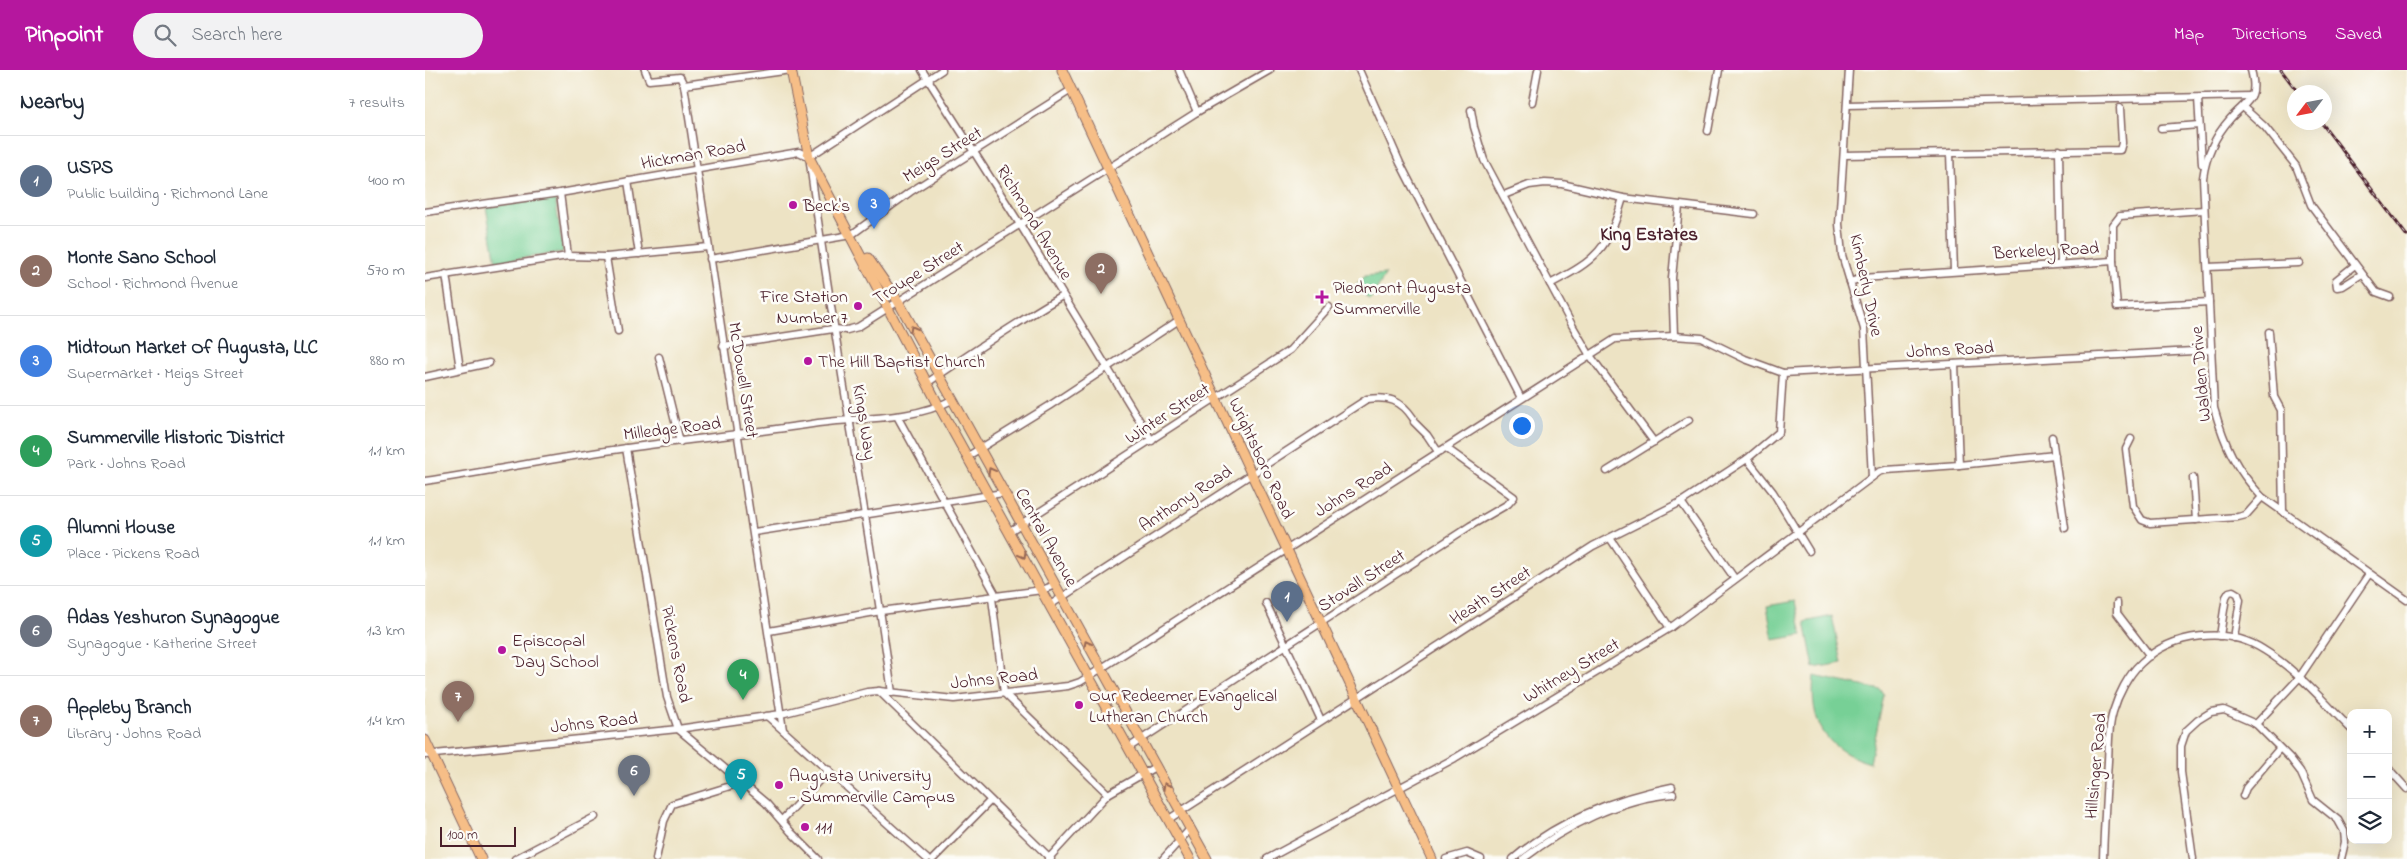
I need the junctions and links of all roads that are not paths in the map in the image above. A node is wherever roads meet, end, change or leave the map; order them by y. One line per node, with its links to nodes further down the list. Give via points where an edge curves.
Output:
1 (645, 70): 14 (street, McDowell Street, via 649,80)
2 (791, 70): 13 (street); 33 (main road, Central Avenue)
3 (922, 70): 15 (street, Richmond Avenue)
4 (942, 70): 15 (street)
5 (1062, 70): 17 (main road, Wrightsboro Road)
6 (1179, 70): 25 (street)
7 (1270, 70): 25 (street, Troupe Street)
8 (1359, 70): 89 (street, via 1400,163)
9 (1538, 70): 20 (street)
10 (1719, 70): 28 (street)
11 (1849, 70): 21 (street, Kimberly Drive)
12 (2251, 70): 18 (street, Walden Drive)
13 (747, 73): 16 (street)
14 (680, 74): 16 (street, McDowell Street)
15 (928, 79): 30 (street, Richmond Avenue); 33 (street)
16 (684, 85): 35 (street, McDowell Street)
17 (1071, 90): 30 (street, Meigs Street); 34 (main road, Wrightsboro Road)
18 (2251, 96): 19 (street); 23 (street, Walden Drive)
19 (2198, 98): 21 (street); 26 (street, Walden Drive)
20 (1532, 102)
21 (1847, 105): 32 (street, Kimberly Drive)
22 (2120, 108): 29 (street, via 2123,143 2120,150)
23 (2244, 108): 36 (street, Walden Drive, via 2231,118 2206,156); 56 (street, via 2265,127 2296,166 2311,205)
24 (1471, 110): 39 (street, via 1484,160)
25 (1197, 112): 34 (street, Troupe Street)
26 (2199, 125): 27 (street); 36 (street, Walden Drive)
27 (2161, 128)
28 (1708, 130)
29 (2059, 150): 31 (street); 55 (street)
30 (975, 152): 45 (street, Richmond Avenue); 46 (street, Meigs Street, via 910,192)
31 (1950, 153): 32 (street); 58 (street)
32 (1844, 155): 62 (street, Kimberly Drive, via 1839,224 1842,255)
33 (809, 157): 35 (street, Hickman Road, via 799,152); 46 (main road, Central Avenue); 47 (street, Kings Way)
34 (1108, 168): 45 (street, Troupe Street); 70 (main road, Wrightsboro Road)
35 (697, 169): 37 (street, Hickman Road); 48 (street, McDowell Street)
36 (2203, 178): 42 (street, Walden Drive)
37 (628, 181): 38 (street, Hickman Road); 49 (street)
38 (559, 193): 43 (street, Hickman Road); 50 (street)
39 (1504, 195): 40 (street, via 1529,185 1545,183); 63 (street)
40 (1623, 198): 41 (street); 63 (street, via 1611,235 1601,250 1579,269)
41 (1679, 206): 44 (street); 74 (street, via 1672,278)
42 (2204, 210): 53 (street, Berkeley Road, via 2120,216 2113,225); 57 (street, Walden Drive)
43 (425, 212)
44 (1754, 214)
45 (1021, 226): 64 (street, Richmond Avenue); 66 (street, Troupe Street)
46 (851, 235): 47 (street, Meigs Street); 66 (main road, Central Avenue); 69 (main road, Central Avenue)
47 (820, 242): 52 (street, Meigs Street); 71 (street, Kings Way)
48 (708, 248): 49 (street); 52 (street, McDowell Street)
49 (639, 254): 51 (street)
50 (568, 256): 51 (street); 59 (street)
51 (606, 257): 72 (street)
52 (710, 259): 75 (street, McDowell Street)
53 (2113, 261): 55 (street, Berkeley Road); 67 (street, via 2117,306)
54 (2299, 263): 57 (street)
55 (2061, 264): 58 (street, Berkeley Road)
56 (2355, 265): 60 (street); 60 (street, via 2336,280 2337,287)
57 (2208, 267): 67 (street, Walden Drive)
58 (1953, 271): 62 (street, Berkeley Road, via 1862,278)
59 (446, 274): 61 (street); 83 (street)
60 (2362, 274): 65 (street, via 2376,292)
61 (425, 278)
62 (1850, 282): 82 (street, Kimberly Drive, via 1864,329)
63 (1550, 284): 77 (street)
64 (1063, 296): 81 (street, Richmond Avenue); 86 (street)
65 (2390, 297)
66 (898, 301): 69 (street, Troupe Street); 86 (main road, Central Avenue, one-way to 66)
67 (2209, 302): 76 (street, Walden Drive)
68 (1329, 307): 88 (street, Winter Street, via 1294,347)
69 (887, 308): 71 (street, Troupe Street, via 858,327); 87 (main road, Central Avenue)
70 (1179, 320): 81 (street); 88 (main road, Wrightsboro Road)
71 (833, 329): 75 (street, Troupe Street); 93 (street, Kings Way)
72 (618, 331)
73 (2269, 332): 118 (street, via 2274,397 2281,410)
74 (1674, 336): 77 (street, Johns Road, via 1615,339); 84 (street, Johns Road, via 1701,338)
75 (723, 346): 95 (street, McDowell Street)
76 (2212, 350): 80 (street, Johns Road); 115 (street, Walden Drive, via 2215,408 2221,432 2244,477)
77 (1589, 354): 89 (street, Johns Road); 100 (street)
78 (659, 357): 99 (street)
79 (489, 363): 83 (street)
80 (1955, 364): 82 (street, Johns Road); 107 (street)
81 (1107, 368): 98 (street, Richmond Avenue); 102 (street)
82 (1865, 368): 84 (street, Johns Road); 110 (street, Kimberly Drive)
83 (460, 369): 85 (street)
84 (1783, 373): 106 (street, Heath Street, via 1779,432)
85 (425, 376)
86 (938, 376): 87 (street); 90 (main road, Central Avenue)
87 (927, 383): 91 (main road, Central Avenue)
88 (1216, 398): 98 (street, Winter Street); 109 (main road, Wrightsboro Road)
89 (1521, 398): 103 (street, Johns Road)
90 (951, 400): 91 (street, Milledge Road); 102 (main road, Central Avenue)
91 (939, 406): 92 (street, Milledge Road); 105 (main road, Central Avenue)
92 (897, 416): 93 (street, Milledge Road); 116 (street)
93 (850, 419): 95 (street, Milledge Road); 119 (street, Kings Way)
94 (1689, 420): 100 (street)
95 (738, 435): 99 (street, Milledge Road); 124 (street, McDowell Street)
96 (2052, 437): 104 (street)
97 (2131, 439): 120 (street, via 2126,449 2135,513 2150,523)
98 (1152, 441): 121 (street, Winter Street)
99 (680, 442): 101 (street, Milledge Road)
100 (1654, 442): 108 (street)
101 (626, 448): 112 (street, Milledge Road); 159 (street, Pickens Road, via 667,696)
102 (979, 449): 105 (street); 113 (main road, Central Avenue, one-way to 102)
103 (1444, 450): 109 (street, Anthony Road, via 1437,450 1399,402 1379,397 1367,399); 127 (street, Johns Road); 140 (street, Stovall Street, via 1514,498)
104 (2055, 455): 107 (street, Whitney Street); 122 (street)
105 (968, 456): 114 (main road, Central Avenue)
106 (1747, 459): 117 (street, Heath Street); 125 (street, via 1773,492)
107 (1959, 465): 110 (street, Whitney Street, via 1886,470)
108 (1607, 471)
109 (1251, 474): 127 (main road, Wrightsboro Road); 134 (street, Anthony Road)
110 (1872, 477): 125 (street, Whitney Street)
111 (2193, 478): 120 (street)
112 (425, 481)
113 (1003, 493): 114 (street); 121 (main road, Central Avenue)
114 (989, 495): 116 (street); 123 (main road, Central Avenue)
115 (2263, 497): 118 (street, Walden Drive); 120 (street, via 2246,515)
116 (946, 502): 119 (street); 133 (street)
117 (1681, 502): 126 (street, Heath Street); 130 (street)
118 (2283, 512): 129 (street, Walden Drive)
119 (864, 514): 124 (street); 139 (street, Kings Way)
120 (2196, 520)
121 (1021, 525): 123 (street, Winter Street); 131 (main road, Central Avenue)
122 (2065, 528)
123 (1010, 531): 132 (main road, Central Avenue, one-way to 132)
124 (754, 532): 142 (street, McDowell Street)
125 (1798, 533): 128 (street); 130 (street, Whitney Street)
126 (1610, 538): 141 (street); 153 (street, Heath Street)
127 (1286, 548): 140 (main road, Wrightsboro Road); 147 (street, Johns Road)
128 (1809, 551)
129 (2369, 574): 135 (street, Walden Drive); 149 (street)
130 (1735, 579): 141 (street, Whitney Street)
131 (1055, 585): 132 (street); 134 (main road, Central Avenue)
132 (1042, 590): 133 (street); 138 (main road, Central Avenue)
133 (994, 597): 139 (street); 152 (street)
134 (1062, 597): 138 (street, Anthony Road); 147 (main road, Central Avenue, one-way to 134)
135 (2407, 600)
136 (1266, 603): 145 (street)
137 (2117, 603): 146 (street, via 2117,613)
138 (1050, 605): 148 (main road, Central Avenue)
139 (881, 611): 142 (street); 151 (street, Kings Way)
140 (1321, 624): 145 (street, Stovall Street); 153 (main road, Wrightsboro Road)
141 (1670, 628): 172 (street, Whitney Street)
142 (769, 631): 154 (street, McDowell Street)
143 (2220, 636): 144 (street, Hillsinger Road); 144 (street, via 2226,597 2233,590 2240,600); 146 (street, Hillsinger Road, via 2174,643)
144 (2235, 638): 149 (street, Hillsinger Road, via 2264,649)
145 (1286, 645): 156 (street); 162 (street, Stovall Street)
146 (2150, 656): 198 (street, Hillsinger Road, via 2133,672 2112,713)
147 (1100, 670): 148 (street, Johns Road); 162 (main road, Central Avenue)
148 (1090, 676): 152 (street, Johns Road, via 1068,686); 163 (main road, Central Avenue)
149 (2299, 678): 157 (street); 158 (street, Hillsinger Road)
150 (879, 691): 151 (street, Johns Road); 154 (street, Johns Road); 175 (street)
151 (892, 692): 152 (street, Johns Road, via 954,699)
152 (1005, 693): 173 (street)
153 (1356, 698): 156 (street, Heath Street); 172 (main road, Wrightsboro Road)
154 (781, 714): 155 (street, Johns Road); 160 (street, McDowell Street)
155 (767, 716): 159 (street, Johns Road); 160 (street)
156 (1321, 720): 176 (street, Heath Street)
157 (2256, 724): 164 (street); 199 (street, via 2223,710 2211,712 2186,731 2181,746 2181,772)
158 (2347, 725)
159 (678, 729): 165 (street, Johns Road); 170 (street, Pickens Road)
160 (783, 730): 167 (street)
161 (425, 740): 165 (main road)
162 (1140, 740): 163 (street, Stovall Street); 166 (main road, Central Avenue)
163 (1128, 748): 169 (main road, Central Avenue)
164 (2279, 749): 174 (street); 200 (street, via 2300,771 2313,800 2341,826 2345,842)
165 (427, 755): 183 (main road)
166 (1155, 767): 169 (street); 176 (main road, Central Avenue, one-way to 166)
167 (829, 770): 179 (street); 187 (street)
168 (2392, 772): 171 (street)
169 (1142, 774): 173 (street); 178 (main road, Central Avenue)
170 (740, 783): 179 (street, Pickens Road); 185 (street, via 672,804 664,821)
171 (2407, 788)
172 (1399, 789): 192 (street, Whitney Street); 193 (main road, Wrightsboro Road)
173 (1108, 794): 182 (street)
174 (2243, 796)
175 (990, 801): 182 (street); 188 (street)
176 (1180, 812): 178 (street, Heath Street); 180 (main road, Central Avenue)
177 (595, 817): 184 (street)
178 (1169, 819): 181 (main road, Central Avenue)
179 (782, 820): 186 (street, Pickens Road)
180 (1190, 829): 181 (street); 191 (main road, Central Avenue)
181 (1180, 842): 189 (street); 190 (main road, Central Avenue)
182 (1050, 858)
183 (481, 859)
184 (515, 859)
185 (656, 859)
186 (818, 859)
187 (927, 859)
188 (933, 859)
189 (1163, 859)
190 (1190, 859)
191 (1207, 859)
192 (1267, 859)
193 (1432, 859)
194 (1446, 859): 195 (street, via 1467,853)
195 (1481, 859)
196 (1513, 859): 197 (street, via 1571,821 1620,801 1672,791 1604,813 1563,832)
197 (1523, 859)
198 (2103, 859)
199 (2193, 859)
200 (2341, 859)

